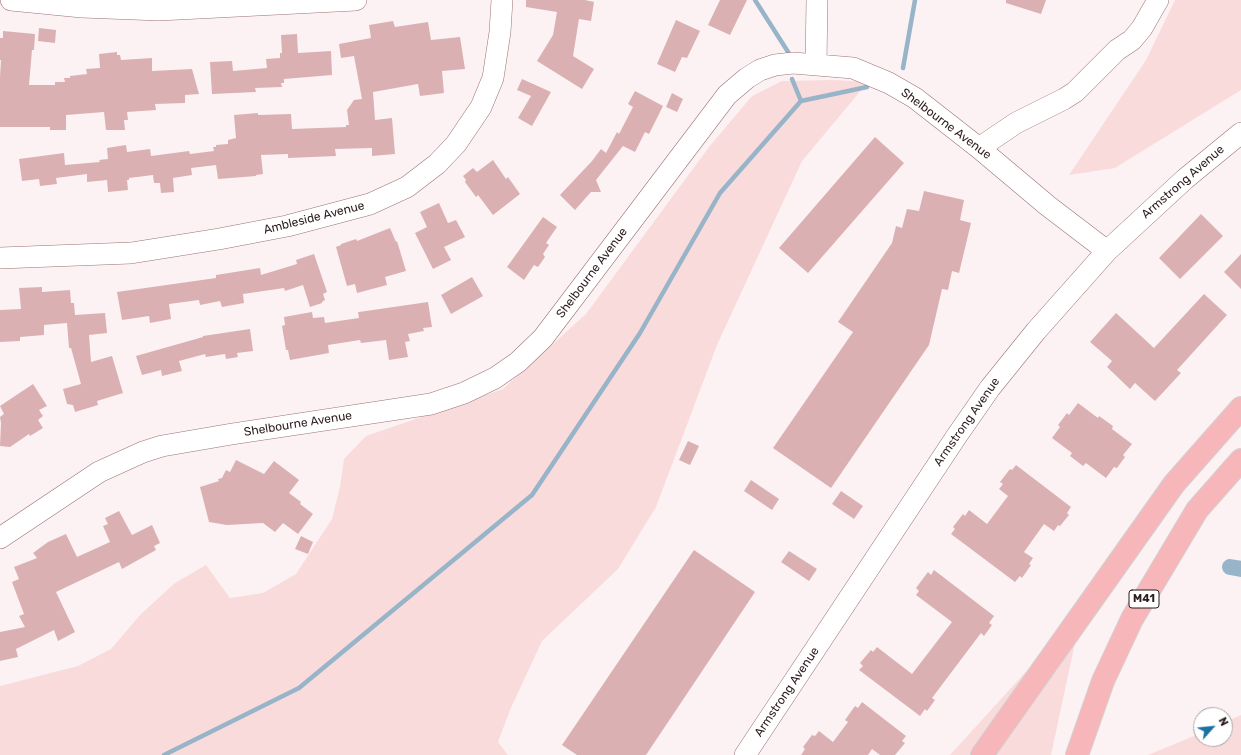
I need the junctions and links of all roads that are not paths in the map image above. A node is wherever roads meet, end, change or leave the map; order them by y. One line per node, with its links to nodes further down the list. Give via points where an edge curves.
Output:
1 (11, 0): 2 (street, via 82,7 159,10)
2 (356, 0)
3 (502, 0): 10 (street, Ambleside Avenue, via 493,78 481,107 456,144 437,164 407,187 370,204 287,226 219,239 131,253)
4 (818, 0): 6 (street)
5 (1158, 0): 8 (street, via 1132,40 1117,50 1075,92 1016,123)
6 (816, 64): 8 (street, Shelbourne Avenue, via 853,68 889,83 915,98); 13 (street, Shelbourne Avenue, via 793,63 760,70 727,95 543,338 518,362 495,378 464,393 431,404 232,434 162,446 143,452 99,472)
7 (1241, 133): 9 (street, Armstrong Avenue, via 1185,179)
8 (979, 148): 9 (street, Shelbourne Avenue, via 1048,206)
9 (1107, 250): 14 (street, Armstrong Avenue, via 990,388)
10 (0, 258)
11 (1241, 408): 15 (highway, via 1174,484)
12 (1241, 460): 16 (highway, M41, via 1197,510 1132,619 1103,681)
13 (0, 538)
14 (745, 755)
15 (982, 755)
16 (1077, 755)

